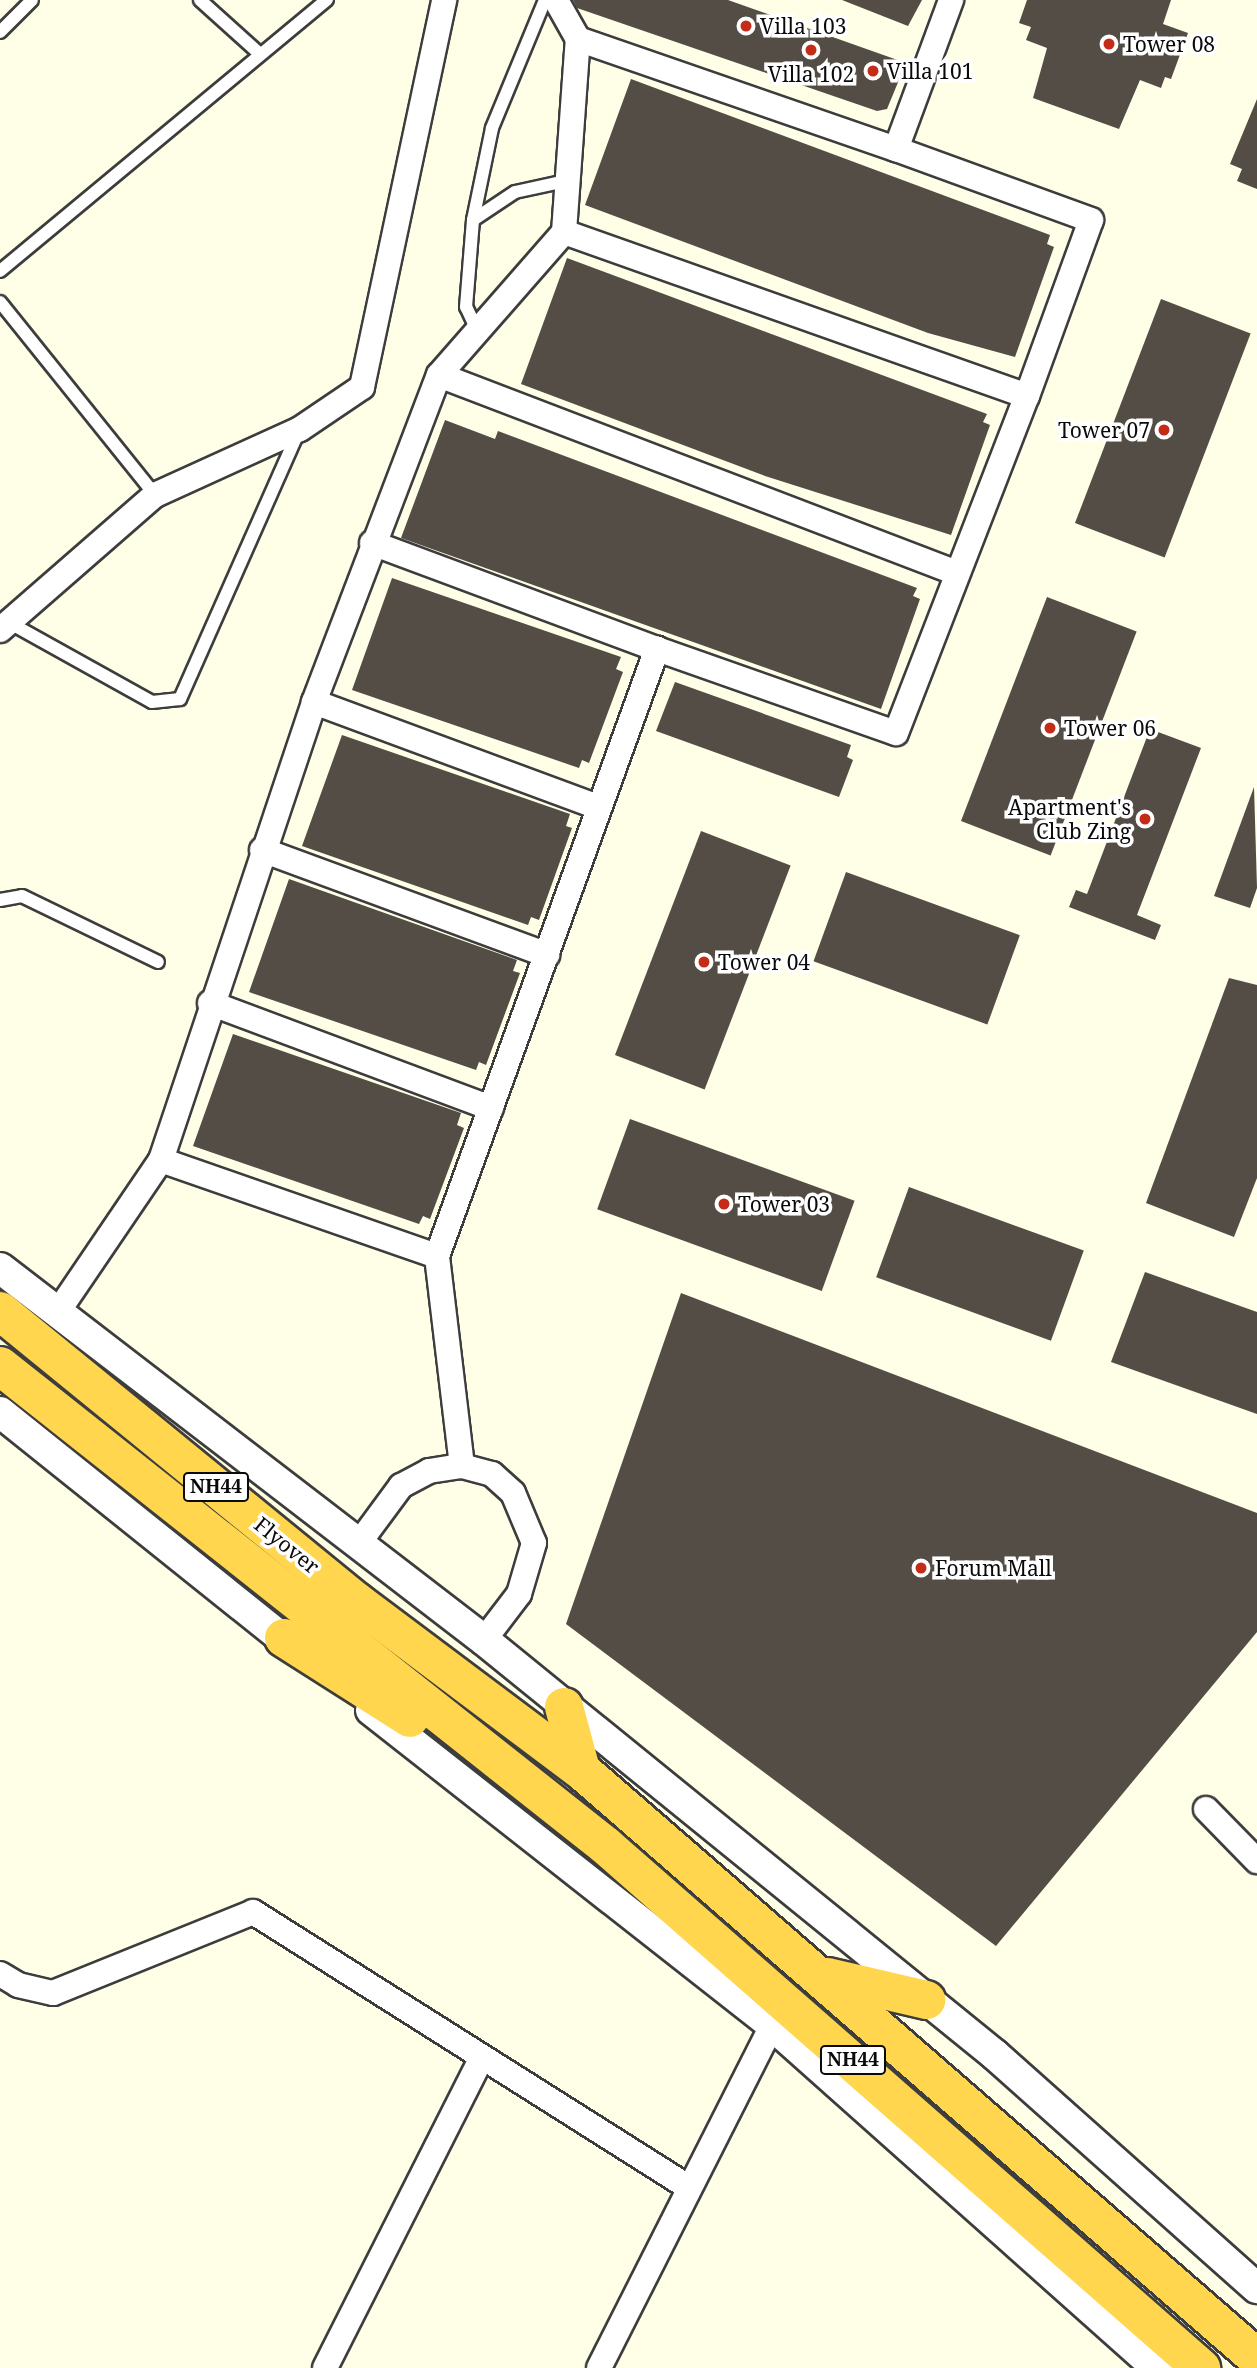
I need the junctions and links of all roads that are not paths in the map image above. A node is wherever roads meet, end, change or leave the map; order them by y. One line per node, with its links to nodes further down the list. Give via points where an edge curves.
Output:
1 (32, 0): 8 (lane)
2 (200, 0): 10 (lane)
3 (327, 0): 10 (lane)
4 (444, 0): 20 (street, via 368,373 352,396)
5 (545, 0): 13 (lane, via 492,128)
6 (556, 0): 9 (street)
7 (951, 0): 11 (street)
8 (0, 32)
9 (578, 39): 11 (street); 12 (street)
10 (260, 54): 15 (lane)
11 (896, 149): 19 (street, via 1091,220)
12 (570, 180): 13 (lane, via 515,192); 14 (street)
13 (473, 220): 17 (lane, via 466,307)
14 (564, 232): 17 (street, via 531,276); 19 (street)
15 (0, 271)
16 (0, 302): 21 (lane)
17 (476, 328): 18 (street)
18 (439, 375): 22 (street); 23 (street)
19 (1027, 396): 23 (street)
20 (300, 429): 21 (street); 24 (lane, via 180,699 152,702)
21 (155, 495): 24 (street)
22 (372, 543): 25 (street); 26 (street)
23 (957, 573): 25 (street, via 896,733)
24 (5, 627)
25 (657, 649): 27 (street)
26 (314, 702): 27 (street); 28 (street)
27 (598, 807): 30 (street)
28 (262, 850): 30 (street); 32 (street)
29 (0, 900): 31 (lane, via 22,896)
30 (547, 955): 33 (street)
31 (158, 962)
32 (210, 1003): 33 (street); 34 (street)
33 (491, 1108): 35 (street)
34 (161, 1160): 35 (street); 38 (street)
35 (438, 1256): 41 (street)
36 (0, 1268): 38 (street)
37 (0, 1311): 47 (highway, Flyover / NH44, via 434,1660)
38 (57, 1313): 42 (street)
39 (0, 1366): 46 (highway, Flyover / NH44)
40 (0, 1412): 43 (street)
41 (462, 1465): 42 (street, via 429,1471 401,1486); 44 (street, via 492,1474 513,1493 534,1543 519,1594)
42 (359, 1544): 44 (street)
43 (284, 1638): 46 (highway, via 468,1754); 53 (street)
44 (484, 1640): 45 (street)
45 (564, 1707): 47 (highway); 52 (street)
46 (498, 1762): 61 (highway, NH44, via 616,1855)
47 (581, 1770): 51 (highway, NH44)
48 (1206, 1809): 49 (street)
49 (1257, 1861)
50 (0, 1974): 54 (street, via 18,1985 53,1993 253,1912)
51 (822, 1976): 52 (highway); 57 (highway, NH44)
52 (926, 2000): 56 (street, via 1147,2185)
53 (772, 2025): 55 (street); 60 (street)
54 (482, 2057): 55 (street); 58 (street)
55 (688, 2187): 59 (street)
56 (1257, 2288)
57 (1257, 2358)
58 (325, 2368)
59 (599, 2368)
60 (1157, 2368)
61 (1200, 2368)

